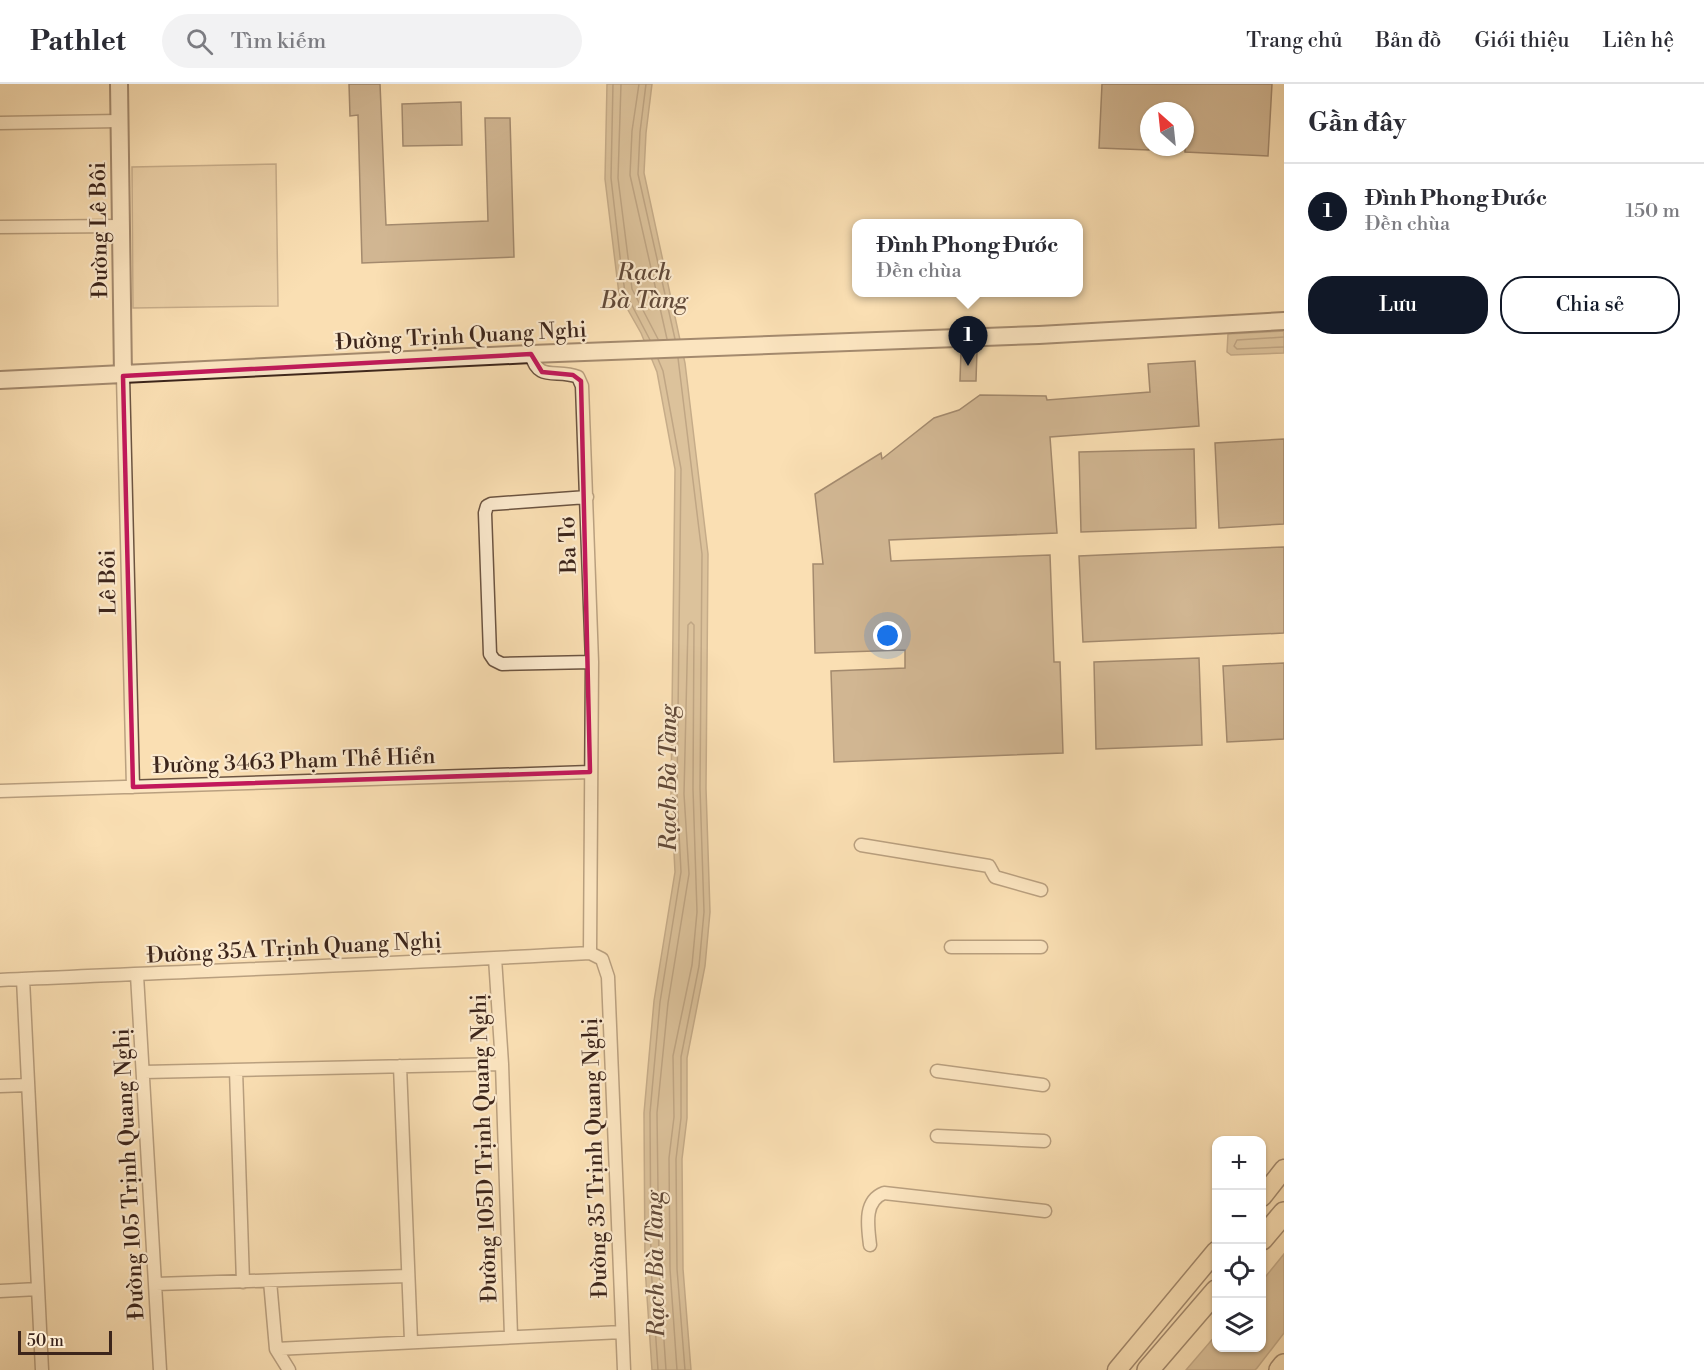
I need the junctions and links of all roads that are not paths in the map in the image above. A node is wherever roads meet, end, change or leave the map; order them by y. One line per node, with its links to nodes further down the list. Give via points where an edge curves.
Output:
1 (119, 84): 2 (main road, Đường Lê Bôi)
2 (119, 121): 3 (street); 4 (main road, Đường Lê Bôi)
3 (0, 123)
4 (121, 226): 5 (street); 8 (main road, Đường Lê Bôi)
5 (0, 227)
6 (1284, 321): 7 (main road, Đường Trịnh Quang Nghị, via 1039,335)
7 (531, 354): 8 (main road, Đường Trịnh Quang Nghị); 10 (street, Ba Tơ, via 533,364 542,372 573,375 581,381)
8 (123, 376): 9 (main road, Đường Trịnh Quang Nghị); 13 (street, Lê Bôi)
9 (0, 380)
10 (587, 497): 11 (street, Ba Tơ); 11 (street, via 491,504 485,513 490,654 494,660 502,664)
11 (592, 662): 12 (street, Ba Tơ)
12 (590, 772): 13 (street, Đường 3463 Phạm Thế Hiển); 19 (street, Ba Tơ)
13 (133, 787): 14 (street, Đường 3463 Phạm Thế Hiển)
14 (0, 791)
15 (861, 845): 16 (street, via 989,866 995,877)
16 (1041, 890)
17 (1041, 946): 18 (street)
18 (951, 947)
19 (590, 952): 20 (street, Đường 35A Trịnh Quang Nghị); 48 (street, Đường 35 Trịnh Quang Nghị, via 602,959 608,977)
20 (495, 958): 21 (street, Đường 35A Trịnh Quang Nghị); 24 (street, Đường 105D Trịnh Quang Nghị)
21 (137, 975): 22 (street, Đường 35A Trịnh Quang Nghị); 28 (street, Đường 105 Trịnh Quang Nghị)
22 (22, 979): 23 (street, Đường 35A Trịnh Quang Nghị); 29 (street)
23 (0, 980)
24 (502, 1064): 25 (street); 49 (street, Đường 105D Trịnh Quang Nghị)
25 (400, 1066): 26 (street); 41 (street)
26 (236, 1070): 28 (street); 43 (street)
27 (937, 1071): 30 (street)
28 (144, 1072): 44 (street, Đường 105 Trịnh Quang Nghị)
29 (28, 1085): 31 (street); 45 (street)
30 (1043, 1085)
31 (0, 1086)
32 (938, 1136): 33 (street)
33 (1044, 1141)
34 (1284, 1169): 35 (main road)
35 (1266, 1192)
36 (1045, 1211): 39 (street, via 884,1193 875,1198 868,1213)
37 (1284, 1213): 38 (highway)
38 (1266, 1234)
39 (870, 1245)
40 (1212, 1256): 57 (main road)
41 (408, 1276): 42 (street); 50 (street)
42 (270, 1281): 43 (street); 51 (street)
43 (243, 1282): 44 (street)
44 (156, 1284): 54 (street, Đường 105 Trịnh Quang Nghị)
45 (38, 1289): 46 (street); 53 (street)
46 (0, 1291)
47 (1212, 1296): 58 (highway)
48 (622, 1332): 49 (street); 56 (street, Đường 35 Trịnh Quang Nghị)
49 (511, 1336): 50 (street)
50 (411, 1341): 51 (street)
51 (276, 1349): 55 (street)
52 (1284, 1365): 59 (highway)
53 (42, 1370)
54 (160, 1370)
55 (288, 1370)
56 (624, 1370)
57 (1117, 1370)
58 (1148, 1370)
59 (1280, 1370)

